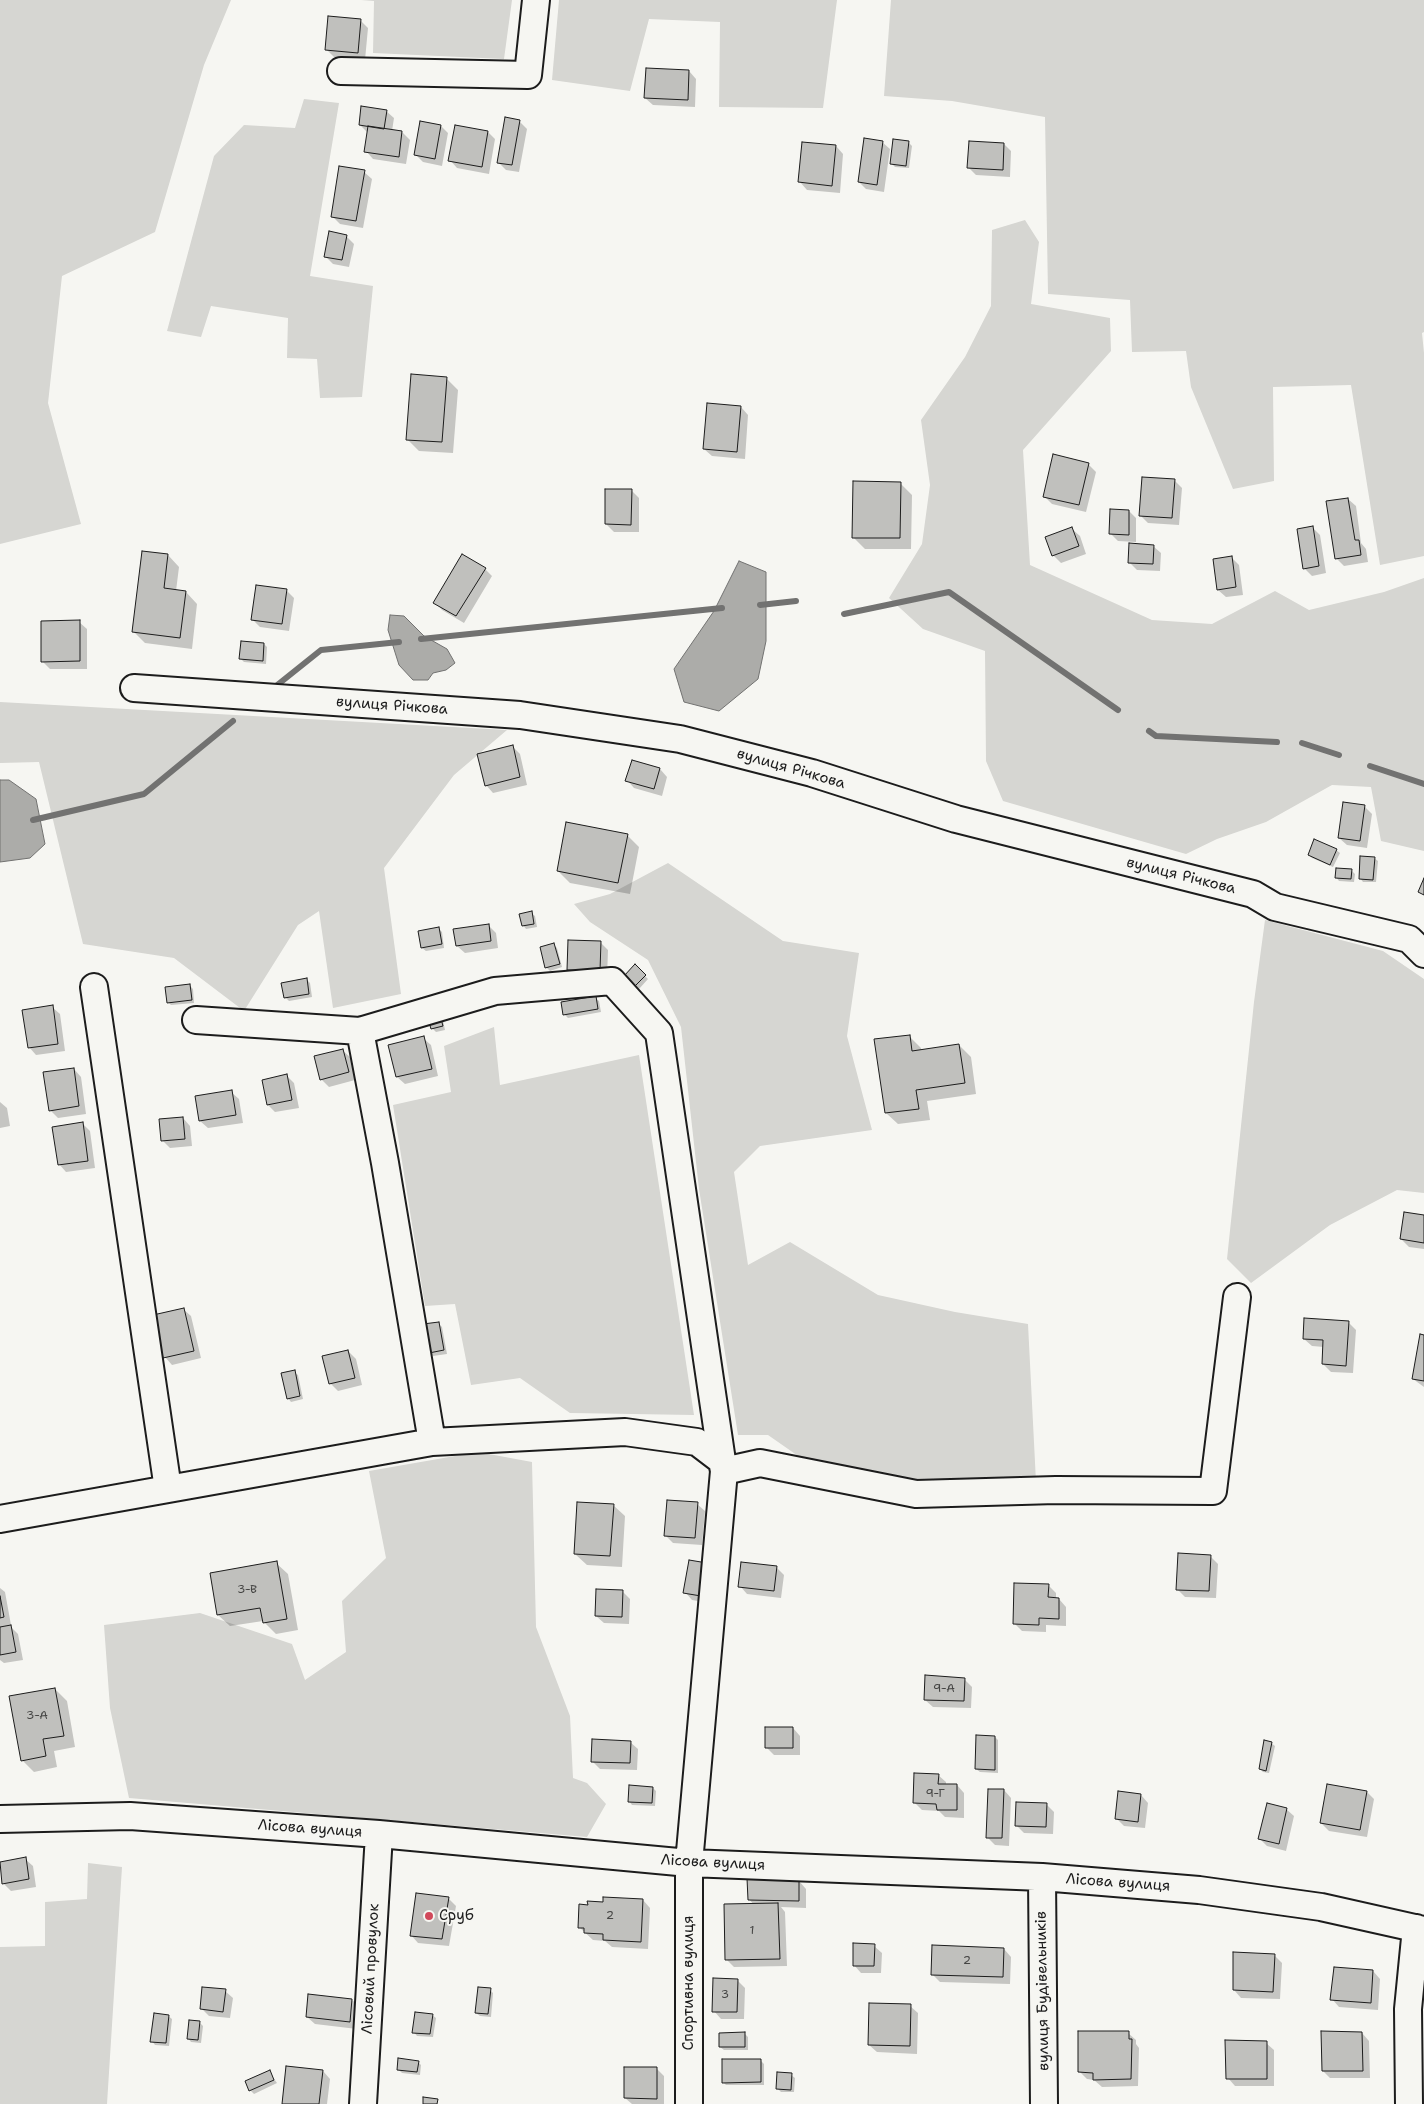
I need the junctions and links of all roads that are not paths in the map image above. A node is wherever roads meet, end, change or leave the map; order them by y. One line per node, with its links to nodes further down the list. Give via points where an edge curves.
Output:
1 (536, 0): 2 (street, via 528,74)
2 (341, 71)
3 (134, 688): 4 (street, вулиця Річкова, via 520,715 680,739 812,773 956,819 1253,894 1274,907 1409,939)
4 (1424, 954)
5 (94, 986): 11 (street)
6 (196, 1020): 7 (street)
7 (360, 1031): 9 (street); 10 (street, Спортивна вулиця, via 495,991 612,981 659,1033)
8 (1237, 1297): 10 (street, via 1213,1491 1056,1490 916,1494 760,1463)
9 (432, 1442): 10 (street, via 625,1432 697,1442); 11 (street)
10 (723, 1466): 15 (street, Спортивна вулиця)
11 (168, 1489): 12 (street)
12 (0, 1519)
13 (0, 1820): 14 (street, Лісова вулиця, via 130,1816)
14 (378, 1834): 15 (street, Лісова вулиця); 18 (street, Лісовий провулок)
15 (689, 1863): 16 (street, Лісова вулиця); 19 (street, Спортивна вулиця)
16 (1042, 1877): 17 (street, Лісова вулиця, via 1218,1892 1321,1906); 20 (street, вулиця Будівельників)
17 (1420, 1929): 21 (street, via 1408,2009)
18 (363, 2104)
19 (689, 2104)
20 (1044, 2104)
21 (1409, 2104)

